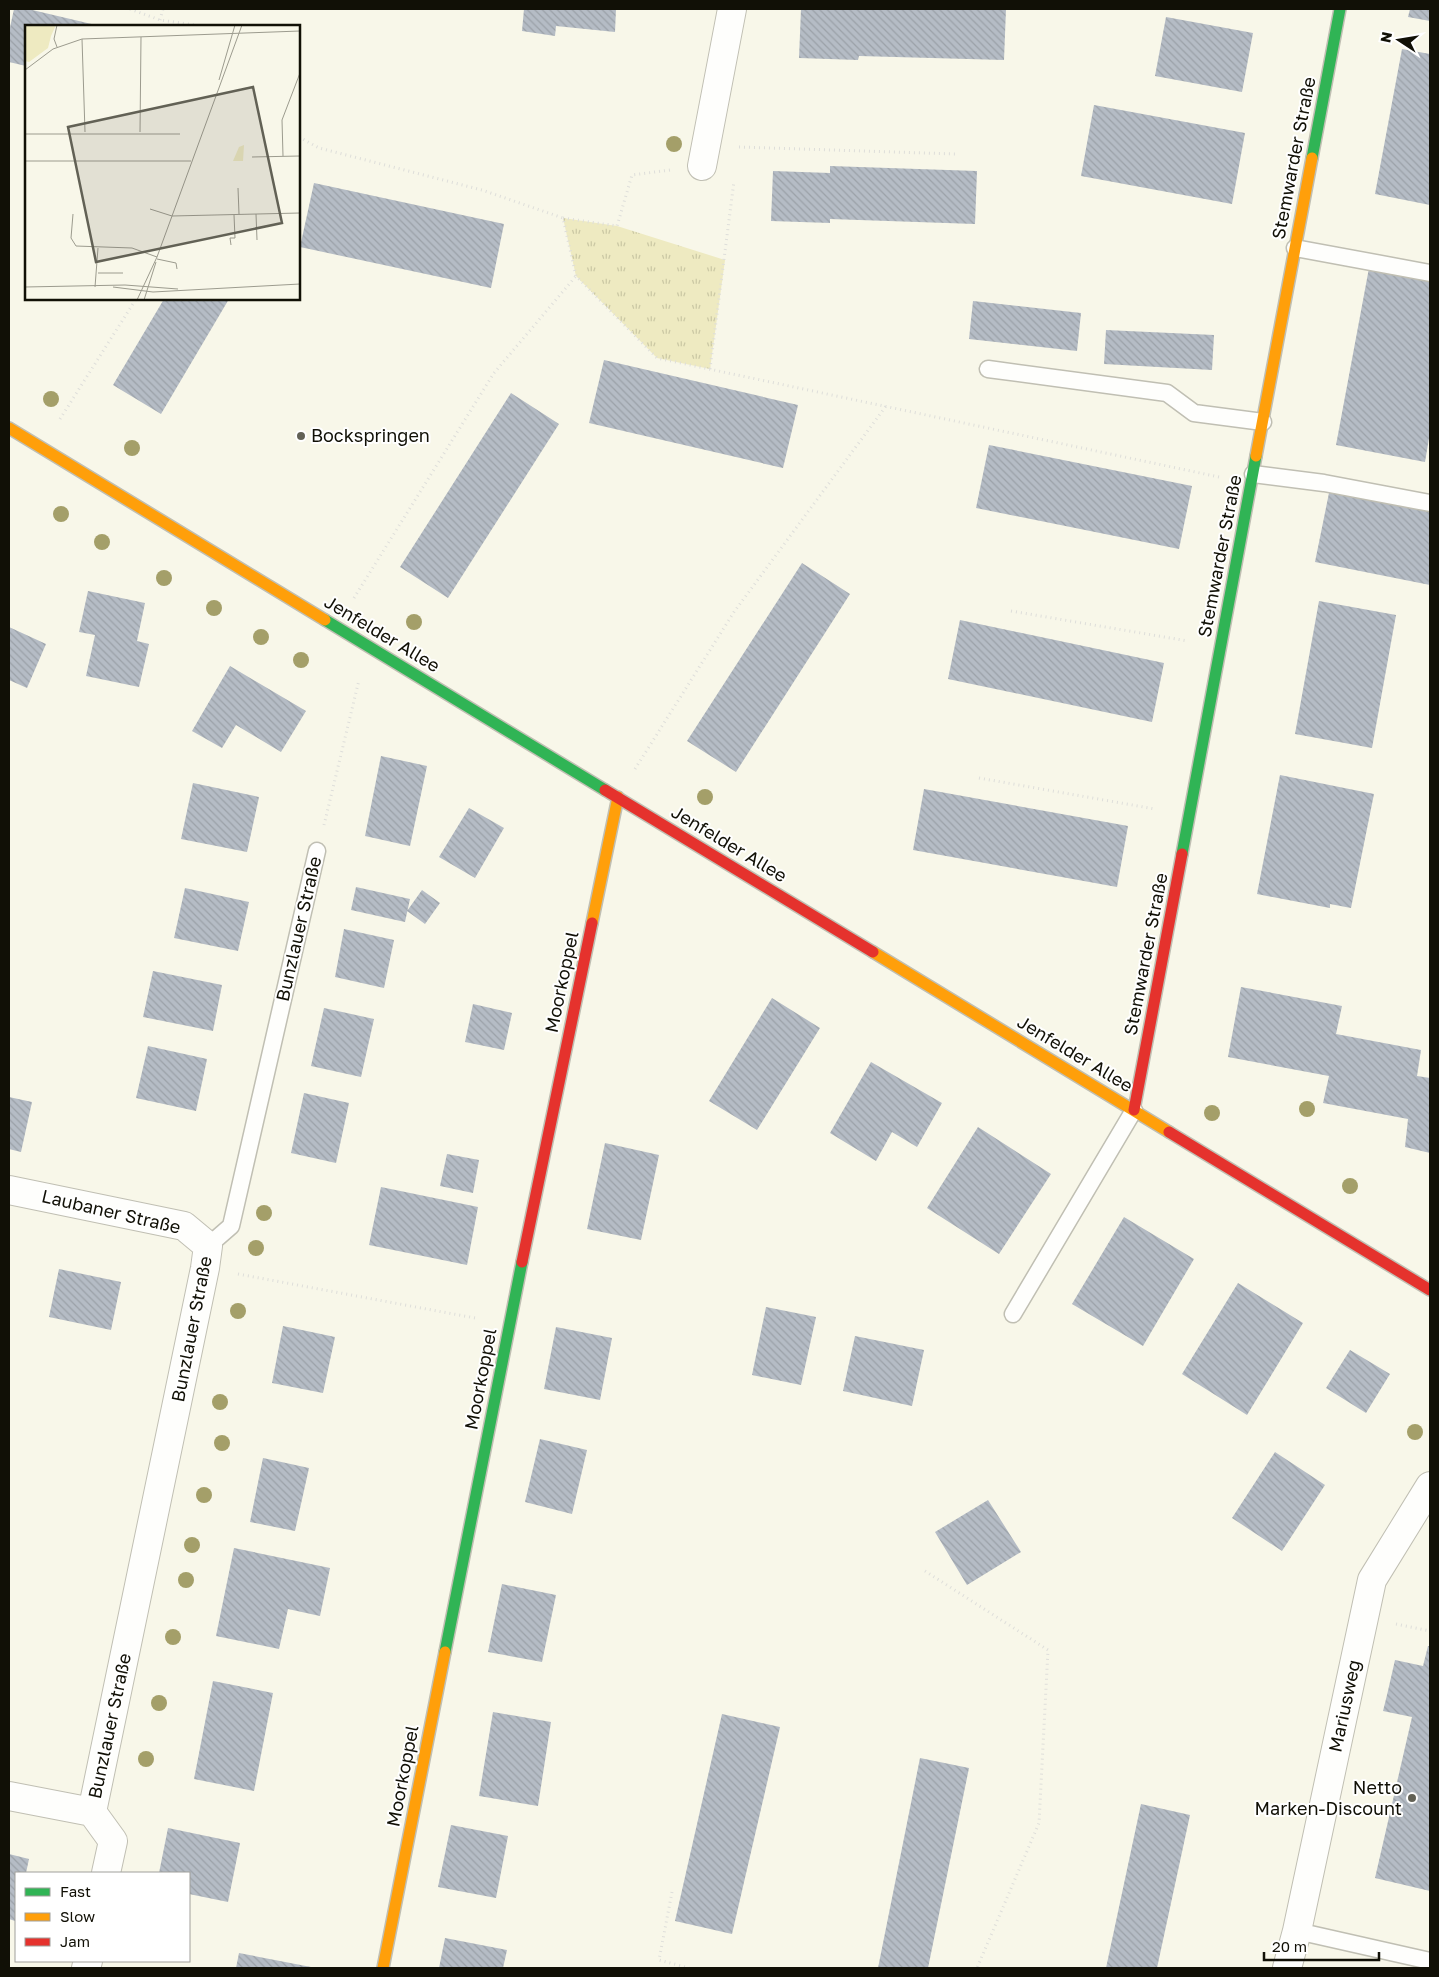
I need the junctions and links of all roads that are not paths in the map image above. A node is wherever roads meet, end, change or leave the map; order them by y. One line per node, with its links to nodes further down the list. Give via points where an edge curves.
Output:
1 (732, 9): 3 (street)
2 (1340, 9): 4 (street, Stemwarder Straße)
3 (702, 166)
4 (1295, 248): 5 (lane); 7 (street, Stemwarder Straße)
5 (1430, 273)
6 (988, 369): 7 (lane, via 1167,393 1194,413)
7 (1263, 422): 9 (street, Stemwarder Straße)
8 (9, 428): 11 (street, Jenfelder Allee)
9 (1252, 479): 10 (lane, via 1324,482); 13 (street, Stemwarder Straße)
10 (1430, 503)
11 (618, 797): 13 (street, Jenfelder Allee); 24 (street, Moorkoppel, via 509,1325)
12 (318, 851): 15 (lane, Bunzlauer Straße, via 231,1226)
13 (1134, 1110): 16 (street, Jenfelder Allee); 17 (lane)
14 (9, 1190): 15 (street, Laubaner Straße, via 184,1226)
15 (207, 1257): 20 (street, Bunzlauer Straße)
16 (1430, 1290)
17 (1013, 1314)
18 (1430, 1486): 22 (street, Mariusweg, via 1372,1580)
19 (9, 1796): 20 (street)
20 (92, 1812): 21 (street, Bunzlauer Straße, via 113,1841)
21 (106, 1872)
22 (1297, 1931): 23 (lane); 25 (street, Mariusweg)
23 (1430, 1961)
24 (383, 1968)
25 (1287, 1968)

